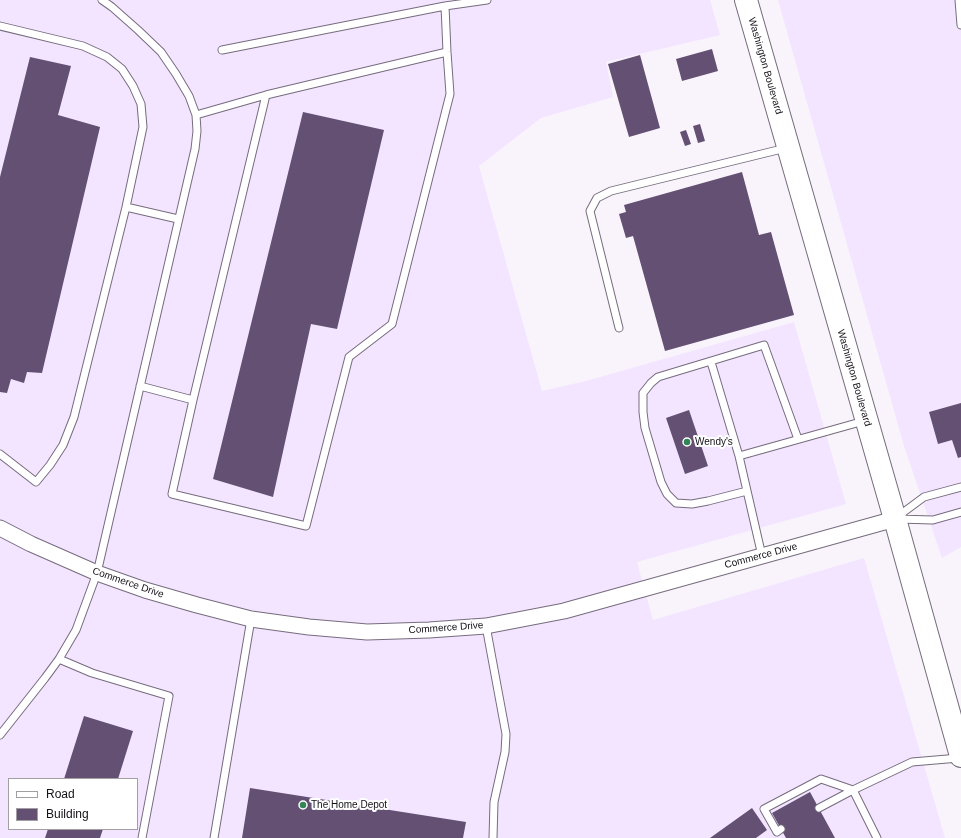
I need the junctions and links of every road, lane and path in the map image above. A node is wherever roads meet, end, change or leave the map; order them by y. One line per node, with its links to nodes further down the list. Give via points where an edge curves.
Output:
1 (102, 0): 11 (lane, via 161,52 189,96)
2 (487, 0): 5 (lane)
3 (746, 0): 12 (main road, Washington Boulevard)
4 (959, 0): 6 (lane)
5 (445, 6): 8 (lane); 9 (lane)
6 (961, 25)
7 (0, 26): 13 (lane, via 83,46 107,57 122,69 141,104 143,127)
8 (222, 50)
9 (447, 52): 10 (lane); 18 (lane, via 450,94 392,324 349,357 306,526 172,494)
10 (266, 96): 11 (lane); 18 (lane)
11 (196, 115): 14 (lane, via 195,149)
12 (788, 147): 15 (lane, via 611,191 597,198 590,211); 19 (main road, Washington Boulevard)
13 (126, 207): 14 (lane); 21 (lane, via 74,417 63,445 36,482)
14 (178, 220): 17 (lane)
15 (619, 328)
16 (711, 362): 20 (lane, via 764,345); 22 (lane); 24 (lane, via 658,377 651,383 643,393 643,412 648,439 661,482 667,494 676,503 692,504)
17 (140, 386): 18 (lane); 29 (lane)
18 (193, 400)
19 (866, 420): 20 (lane); 26 (main road, Washington Boulevard)
20 (798, 439): 22 (lane)
21 (0, 454)
22 (739, 456): 24 (lane)
23 (961, 487): 26 (lane, via 924,497)
24 (747, 491): 28 (lane)
25 (961, 512): 26 (lane, via 933,520)
26 (895, 519): 28 (street, Commerce Drive); 34 (main road, Washington Boulevard)
27 (0, 528): 29 (street, Commerce Drive)
28 (762, 556): 31 (street, Commerce Drive, via 564,610)
29 (97, 573): 30 (street, Commerce Drive, via 145,590); 32 (lane, via 76,630)
30 (251, 619): 31 (street, Commerce Drive, via 367,632); 39 (lane)
31 (486, 626): 40 (lane, via 506,734 506,752 494,802)
32 (59, 659): 33 (lane); 38 (lane, via 92,673 169,696)
33 (0, 735)
34 (961, 757): 35 (lane, via 912,762)
35 (853, 790): 36 (lane); 37 (lane, via 821,779 764,809 777,832); 41 (lane)
36 (819, 808)
37 (781, 829)
38 (142, 838)
39 (214, 838)
40 (493, 838)
41 (877, 838)

